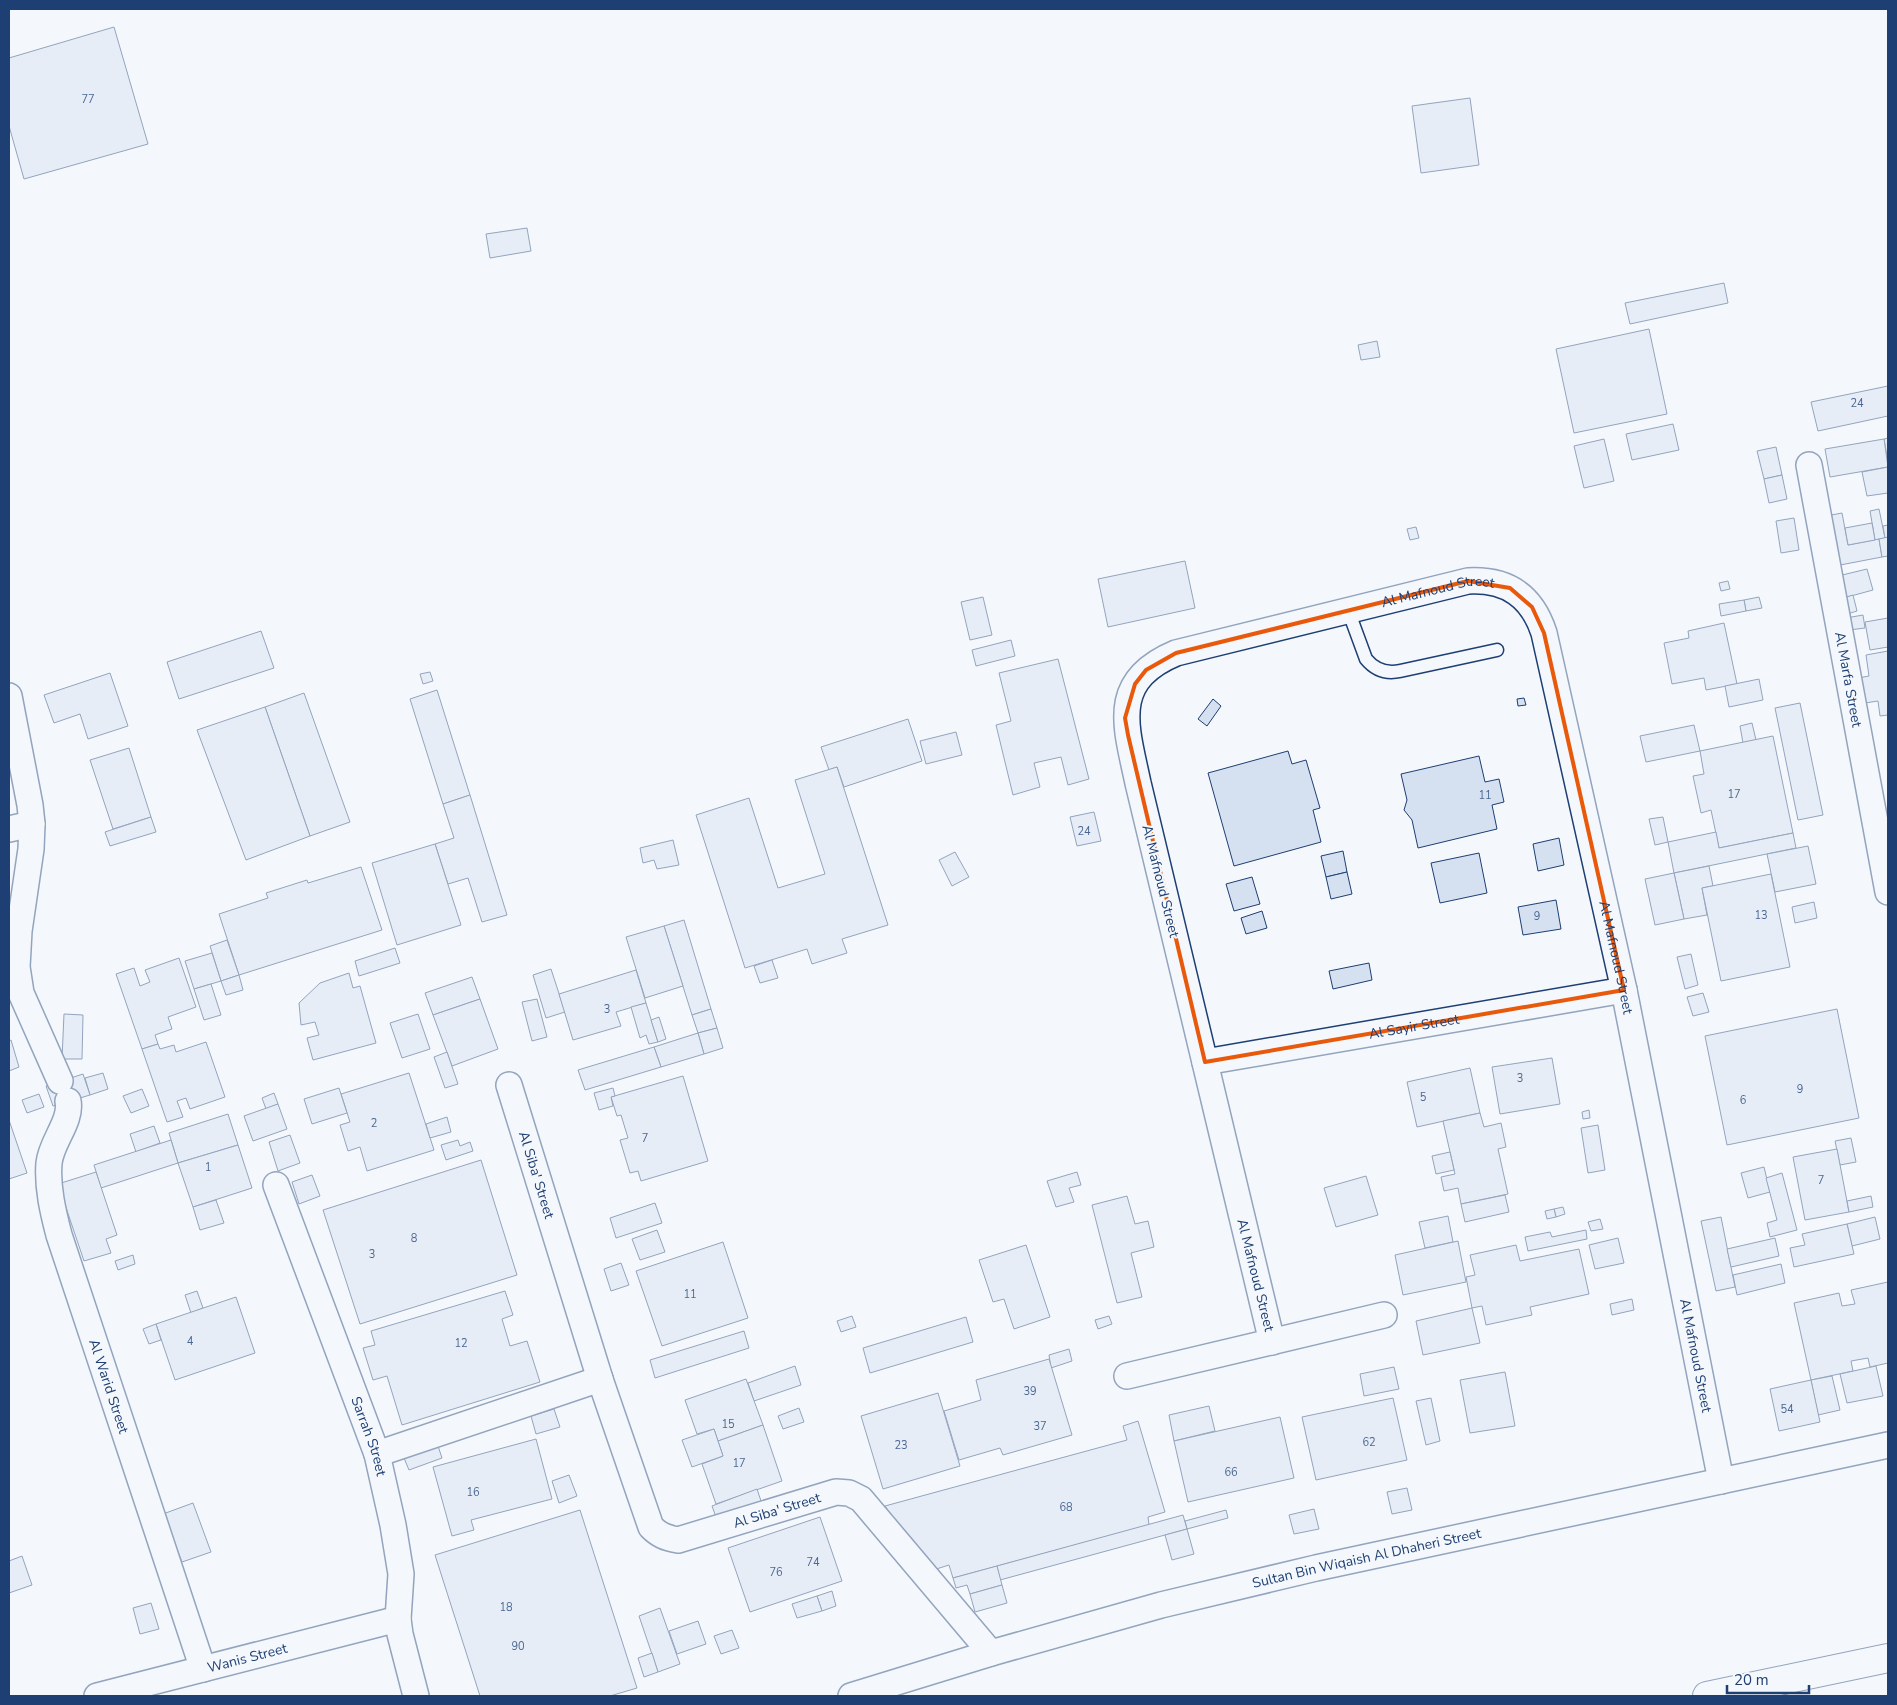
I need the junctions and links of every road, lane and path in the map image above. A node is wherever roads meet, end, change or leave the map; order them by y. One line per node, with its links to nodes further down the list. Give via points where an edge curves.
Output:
1 (1809, 465): 6 (street, Al Marfa Street)
2 (1348, 610): 3 (lane, via 1366,658 1371,665 1385,672); 7 (street, Al Mafnoud Street, via 1483,580 1510,588 1532,607 1544,633); 8 (street, Al Mafnoud Street, via 1176,653 1146,670 1128,700 1126,718 1138,784)
3 (1497, 650)
4 (9, 696): 5 (street, via 30,805)
5 (20, 827): 21 (street, Al Warid Street, via 31,849 19,931 17,967 21,993 64,1091 68,1115 54,1142 49,1162 52,1207)
6 (1888, 892)
7 (1624, 990): 8 (street, Al Sayir Street); 17 (street, Al Mafnoud Street)
8 (1205, 1062): 12 (street, Al Mafnoud Street)
9 (509, 1086): 14 (street, Al Siba' Street)
10 (276, 1185): 16 (street, Sarrah Street)
11 (1384, 1316): 12 (street, Al Mafnoud Street)
12 (1272, 1342): 13 (street, Al Mafnoud Street)
13 (1126, 1376)
14 (600, 1379): 16 (street); 19 (street, Al Siba' Street, via 646,1517 658,1534 678,1540 836,1492 849,1493 861,1499)
15 (1888, 1445): 17 (street, Sultan Bin Wiqaish Al Dhaheri Street)
16 (377, 1454): 18 (street, Sarrah Street, via 401,1574)
17 (1721, 1481): 19 (street, Sultan Bin Wiqaish Al Dhaheri Street, via 1316,1568)
18 (398, 1619): 21 (street, Wanis Street); 23 (street, Sarrah Street)
19 (991, 1653): 24 (street, Sultan Bin Wiqaish Al Dhaheri Street)
20 (1888, 1658): 25 (highway)
21 (202, 1669): 22 (street, Wanis Street)
22 (97, 1696)
23 (416, 1696)
24 (851, 1696)
25 (1707, 1696)

